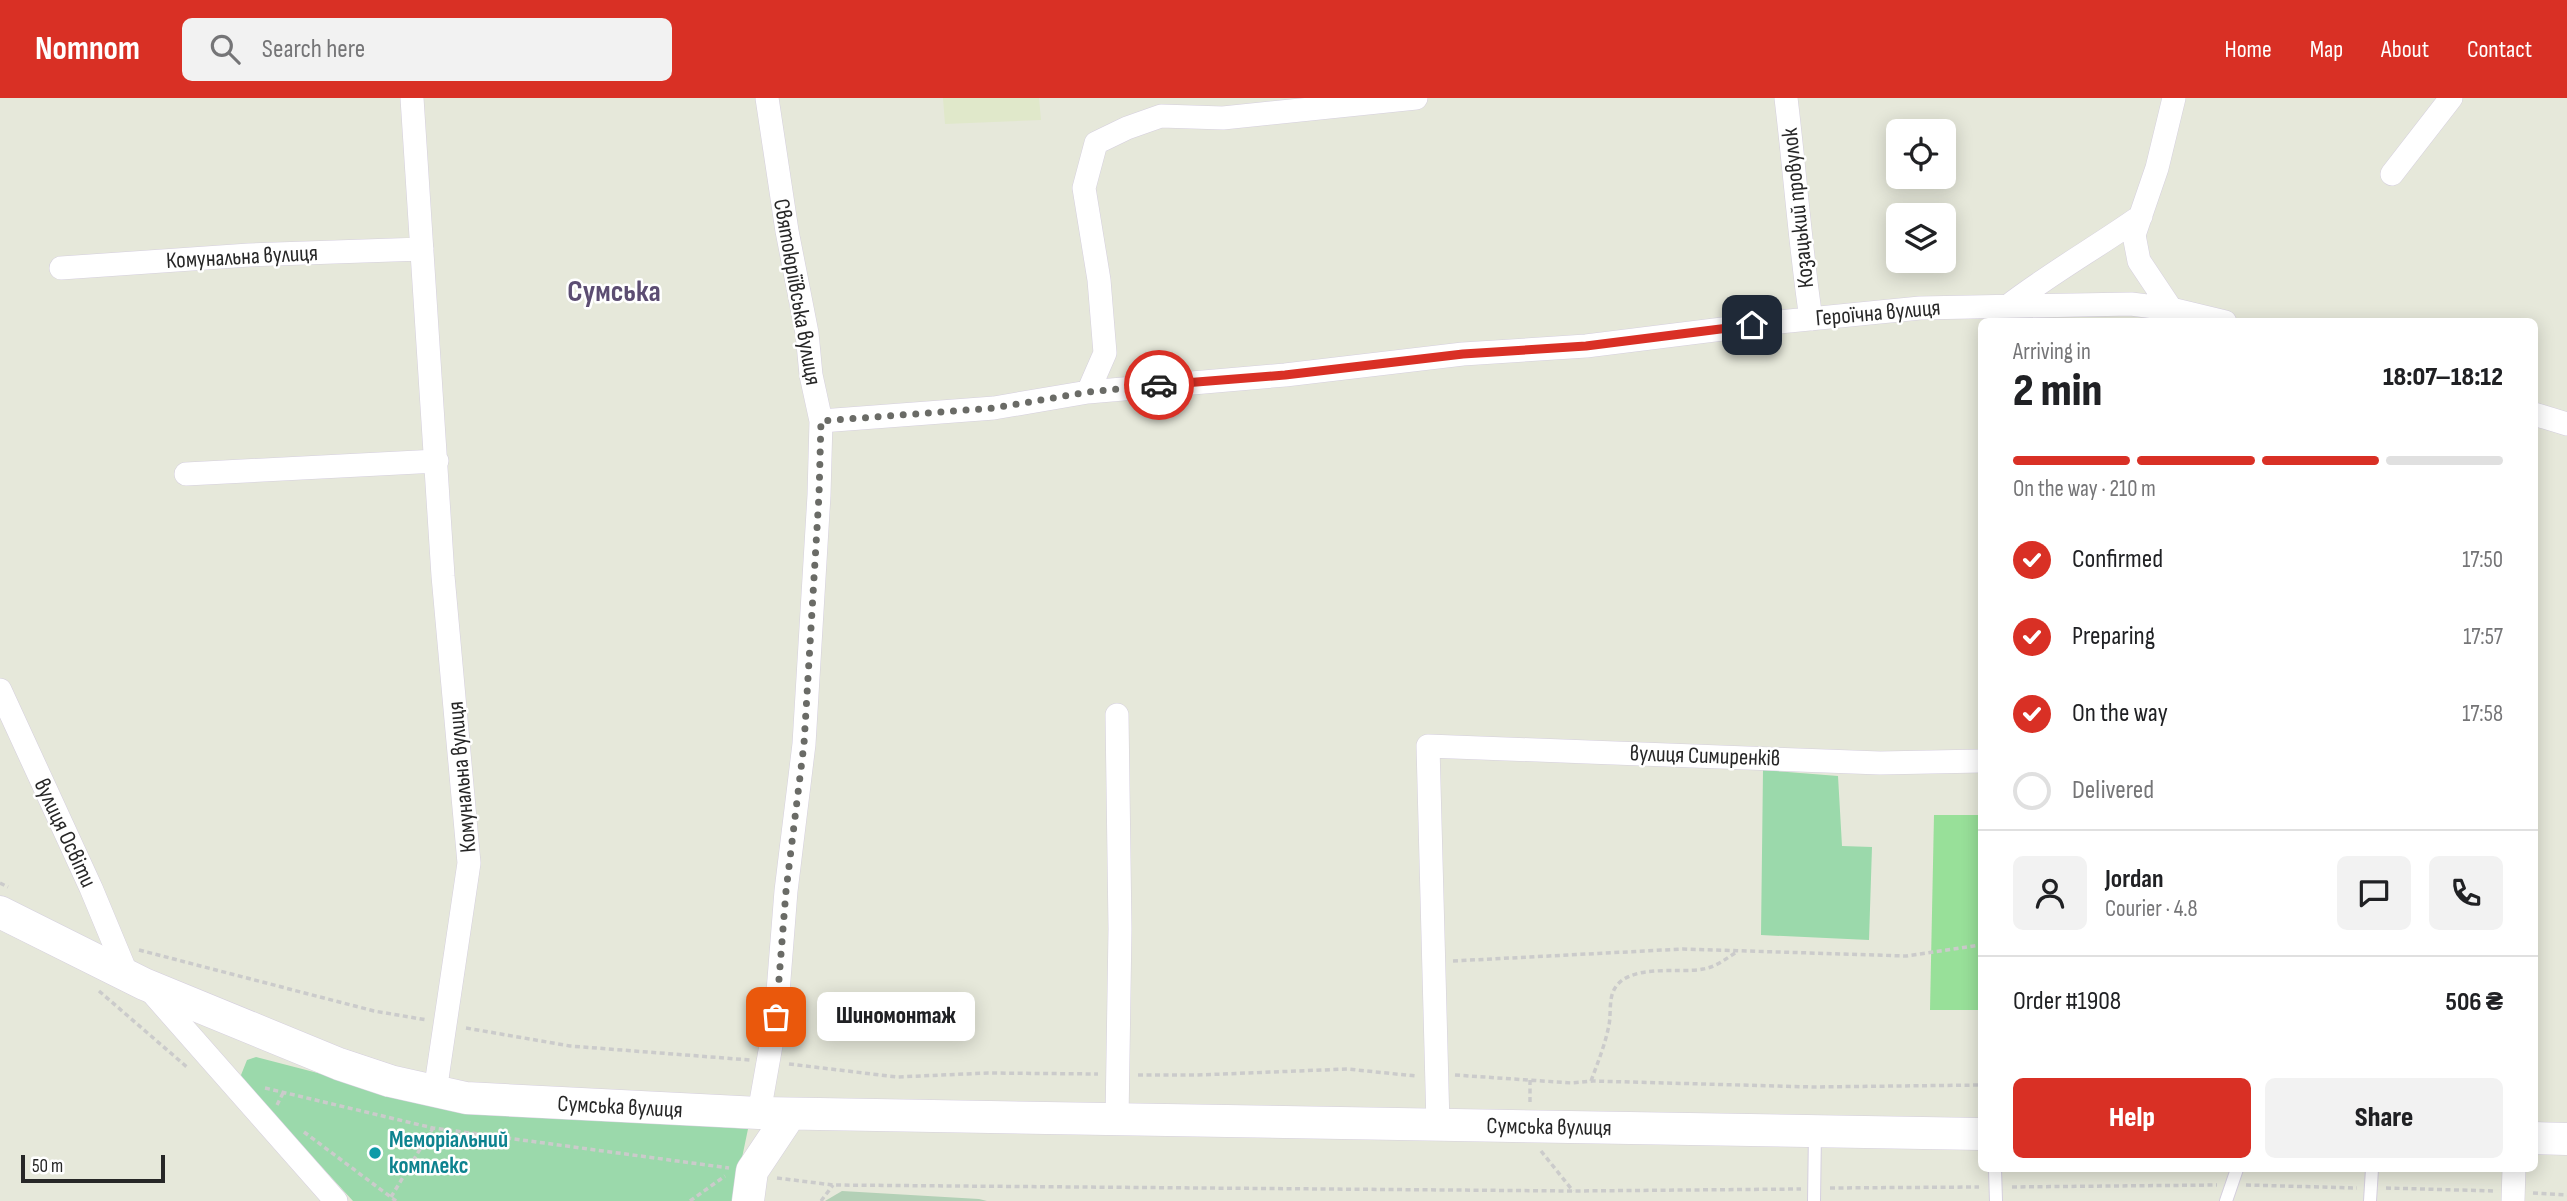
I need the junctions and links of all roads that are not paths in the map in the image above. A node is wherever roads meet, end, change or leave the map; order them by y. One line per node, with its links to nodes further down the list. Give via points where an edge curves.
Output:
1 (412, 98): 10 (street, Комунальна вулиця)
2 (767, 98): 18 (street, Святоюріївська вулиця)
3 (1416, 98): 7 (street, via 1223,118)
4 (1786, 98): 15 (street, Козацький провулок)
5 (2174, 98): 9 (street)
6 (2451, 98): 8 (street)
7 (1162, 107): 16 (street, via 1096,143 1084,188 1105,354)
8 (2392, 174)
9 (2141, 216): 12 (street); 13 (street, via 2134,234 2139,261)
10 (422, 249): 11 (street, Комунальна вулиця); 20 (street, Комунальна вулиця)
11 (61, 268)
12 (2008, 306): 13 (street, Героїчна вулиця, via 2131,304); 15 (street, Героїчна вулиця, via 1920,308)
13 (2171, 309): 14 (street, Героїчна вулиця)
14 (2208, 318)
15 (1811, 319): 16 (street, Героїчна вулиця, via 1586,346)
16 (1088, 392): 18 (street, Героїчна вулиця, via 994,408)
17 (2538, 415): 19 (street)
18 (821, 421): 28 (street, Святоюріївська вулиця, via 804,744 776,1017)
19 (2567, 424)
20 (437, 461): 21 (street); 27 (street, Комунальна вулиця, via 469,863)
21 (186, 474)
22 (0, 690): 26 (street, вулиця Освіти)
23 (1117, 715): 29 (street)
24 (1978, 761): 30 (street, вулиця Симиренків, via 1880,763 1428,746)
25 (0, 912): 26 (main road, Сумська вулиця)
26 (136, 981): 27 (main road, Сумська вулиця, via 339,1064 390,1082); 41 (street, Сумська вулиця)
27 (435, 1091): 28 (main road, Сумська вулиця, via 510,1102)
28 (775, 1113): 29 (main road, Сумська вулиця); 38 (main road, via 752,1171)
29 (1117, 1120): 30 (main road, Сумська вулиця)
30 (1438, 1125): 31 (main road, Сумська вулиця)
31 (1815, 1132): 32 (main road, Сумська вулиця); 39 (lane)
32 (1978, 1134)
33 (2538, 1138): 34 (main road)
34 (2567, 1139)
35 (1995, 1172): 42 (lane)
36 (2236, 1172): 43 (lane)
37 (2372, 1172): 40 (lane)
38 (756, 1189)
39 (1815, 1195)
40 (2371, 1195)
41 (336, 1201)
42 (1996, 1201)
43 (2226, 1201)

